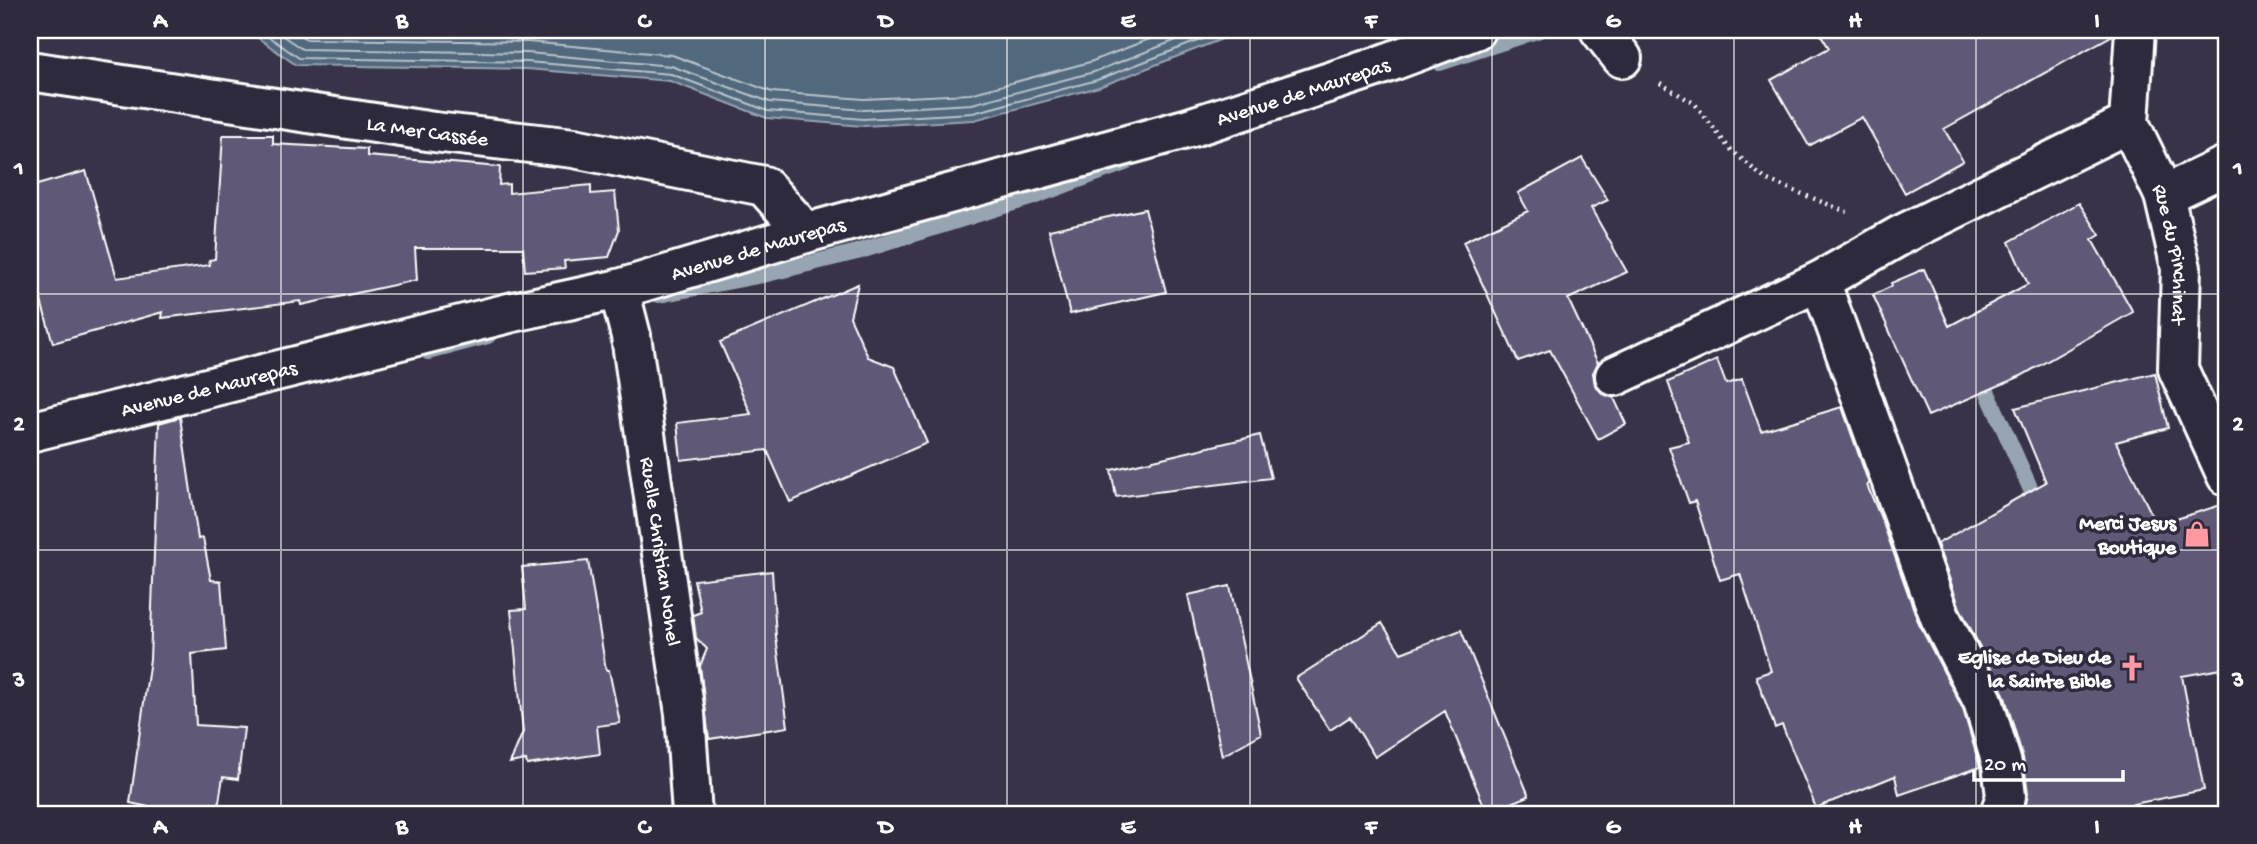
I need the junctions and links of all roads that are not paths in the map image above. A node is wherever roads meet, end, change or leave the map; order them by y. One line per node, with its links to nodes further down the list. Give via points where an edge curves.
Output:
1 (1475, 30): 7 (street, Avenue de Maurepas, via 1189,128)
2 (2135, 30): 4 (street, Rue du Pinchinat)
3 (30, 71): 7 (street, La Mer Cassée, via 434,132 574,148 764,186)
4 (2129, 123): 6 (street, Rue du Pinchinat); 8 (street, via 1901,235)
5 (2227, 165): 6 (street)
6 (2164, 195): 12 (street, Rue du Pinchinat, via 2180,268 2178,369)
7 (806, 233): 9 (street, Avenue de Maurepas)
8 (1820, 281): 10 (street); 14 (street, via 1940,617 1983,701 2002,764 2006,796)
9 (620, 289): 11 (street, Avenue de Maurepas); 13 (street, Ruelle Christian Nohel, via 631,336 685,714)
10 (1615, 376)
11 (30, 432)
12 (2227, 476)
13 (692, 814)
14 (2000, 814)

